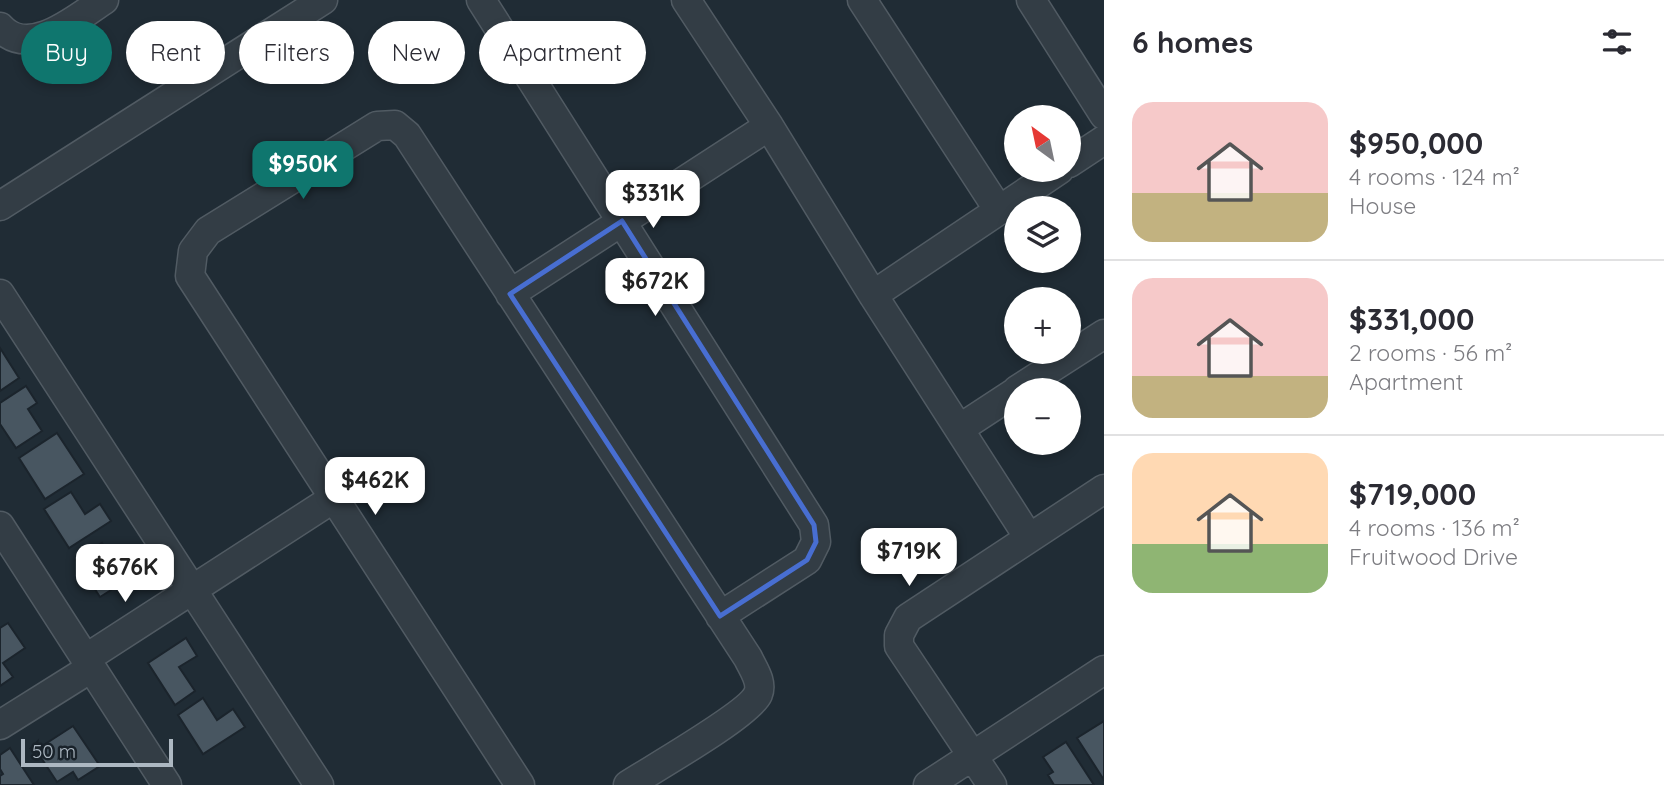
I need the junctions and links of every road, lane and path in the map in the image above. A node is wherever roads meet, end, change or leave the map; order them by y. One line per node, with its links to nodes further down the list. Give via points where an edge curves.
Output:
1 (104, 0): 7 (street, via 47,36 25,40)
2 (323, 0): 13 (street)
3 (481, 0): 15 (street)
4 (686, 0): 9 (street)
5 (862, 0): 14 (street)
6 (1031, 0): 8 (street)
7 (0, 27)
8 (1104, 115)
9 (769, 126): 15 (street); 18 (street)
10 (1104, 140): 11 (street)
11 (1082, 154)
12 (1040, 182): 14 (street)
13 (0, 206)
14 (998, 209): 18 (street)
15 (622, 221): 16 (street); 29 (street, via 814,525 816,542 807,560)
16 (510, 293): 24 (street, via 407,135 395,125 377,126 208,232 192,251 190,276); 29 (street)
17 (0, 295): 28 (street)
18 (873, 295): 22 (street)
19 (1104, 334): 20 (street)
20 (1036, 378)
21 (1004, 399): 22 (street)
22 (959, 429): 26 (street)
23 (1104, 489): 26 (street)
24 (334, 498): 28 (street); 36 (street)
25 (0, 526): 27 (street)
26 (1029, 538): 33 (street, via 908,618 899,635 899,646)
27 (8, 558): 30 (street)
28 (192, 590): 30 (street); 35 (street)
29 (720, 616): 37 (street, via 748,658 759,683 758,695 742,712)
30 (88, 664): 32 (street); 34 (street)
31 (1104, 670): 33 (street)
32 (0, 726)
33 (973, 755): 38 (street); 39 (street)
34 (162, 783)
35 (319, 785)
36 (520, 785)
37 (628, 785)
38 (928, 785)
39 (992, 785)

